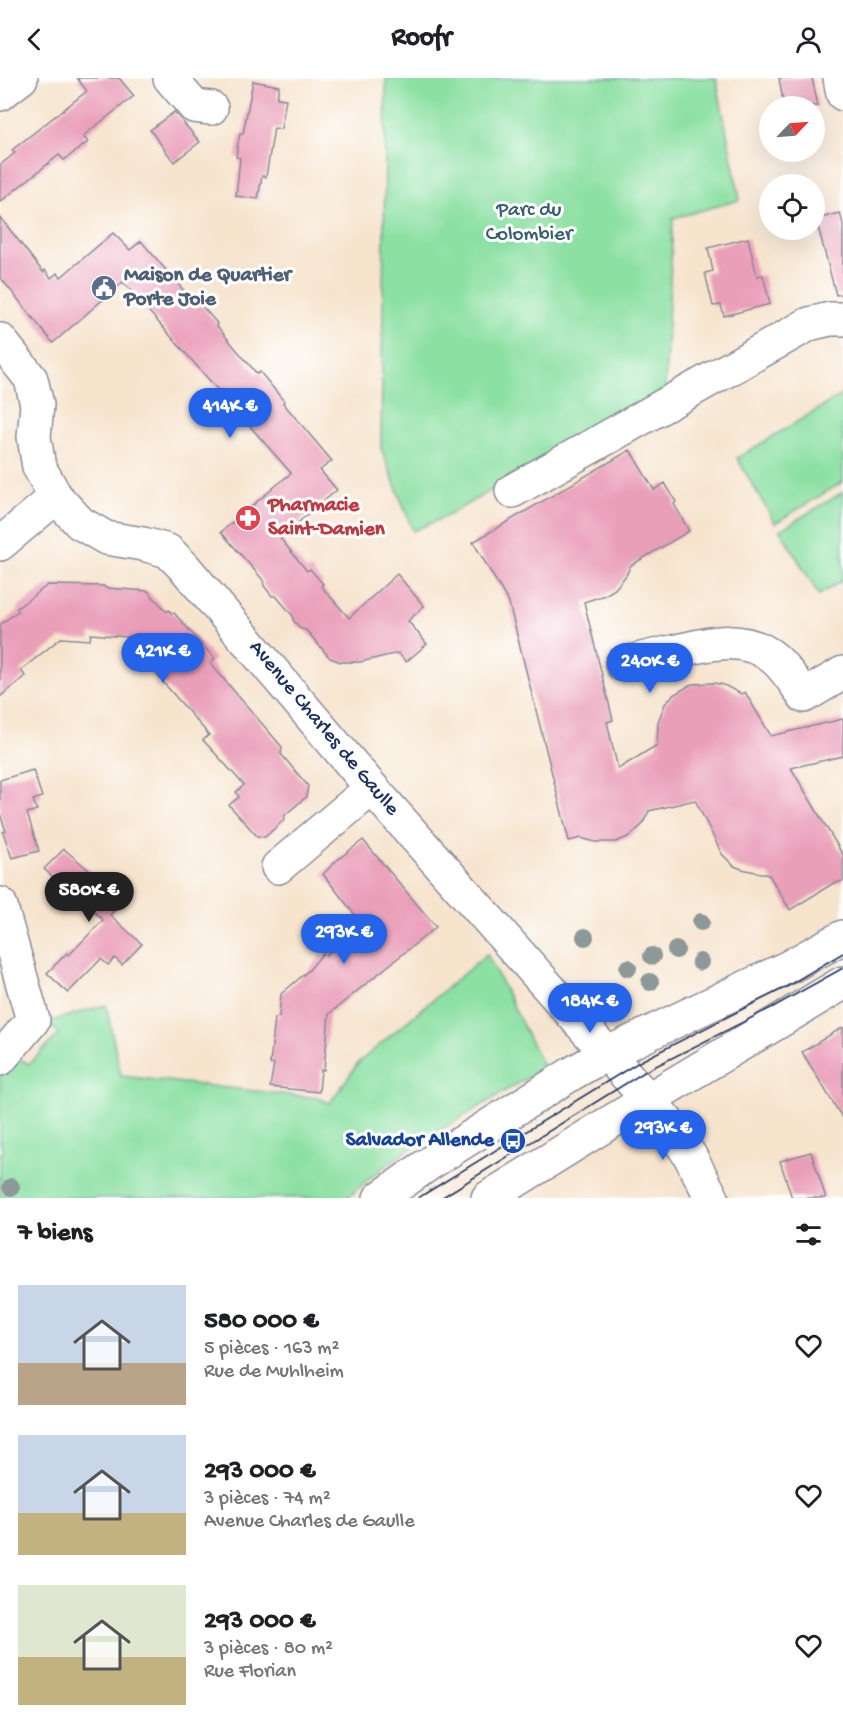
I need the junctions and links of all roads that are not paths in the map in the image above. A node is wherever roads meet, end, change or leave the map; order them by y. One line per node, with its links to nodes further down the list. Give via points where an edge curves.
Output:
1 (21, 78): 4 (street)
2 (170, 78): 6 (street, via 194,106)
3 (840, 78): 5 (street)
4 (0, 94)
5 (843, 94)
6 (211, 108)
7 (843, 319): 9 (street, via 809,324)
8 (0, 340): 10 (street, Avenue Charles de Gaulle, via 31,379 37,405 34,437 39,466)
9 (512, 491)
10 (56, 498): 11 (street); 14 (street, Avenue Charles de Gaulle, via 81,523 106,538 168,551)
11 (0, 544)
12 (622, 664): 13 (street, via 716,642 734,642 773,658 804,696)
13 (843, 673)
14 (372, 788): 15 (street); 19 (street, Avenue Charles de Gaulle)
15 (278, 867)
16 (0, 904): 20 (street, via 33,1020)
17 (843, 937): 19 (street, via 787,968)
18 (843, 983): 21 (street)
19 (606, 1054): 21 (street, Avenue Charles de Gaulle); 22 (street, via 430,1162)
20 (0, 1059)
21 (648, 1100): 23 (street); 24 (street, Avenue Charles de Gaulle, via 690,1156)
22 (380, 1198)
23 (488, 1198)
24 (712, 1198)

